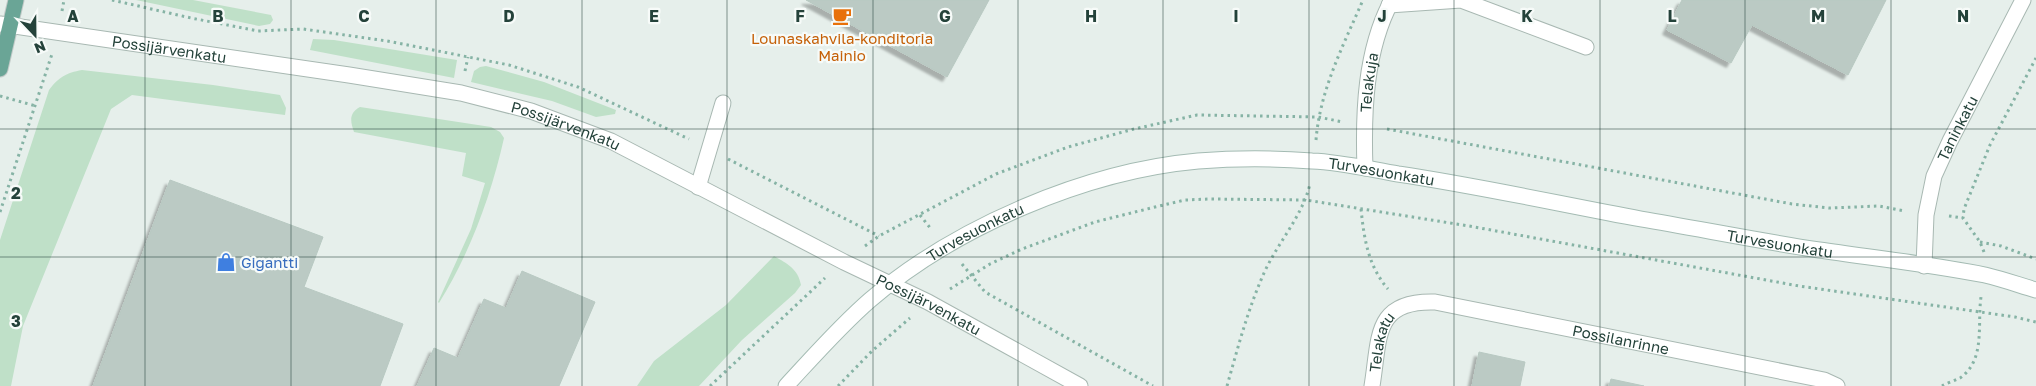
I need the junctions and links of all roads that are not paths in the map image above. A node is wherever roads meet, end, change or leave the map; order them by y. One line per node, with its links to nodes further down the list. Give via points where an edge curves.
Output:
1 (16, 0): 4 (main road)
2 (2023, 0): 10 (street, Taninkatu, via 1934,176 1926,214)
3 (1390, 3): 5 (street, via 1461,0); 8 (street, Telakuja, via 1378,33 1370,68 1364,126)
4 (5, 25): 6 (main road); 9 (street, Possijärvenkatu, via 461,93 531,111 579,128 611,141)
5 (1586, 47)
6 (0, 69)
7 (723, 103): 9 (street)
8 (1365, 168): 10 (street, Turvesuonkatu); 11 (street, Turvesuonkatu, via 1315,161 1237,159 1142,169 1030,204 945,247)
9 (698, 187): 11 (street, Possijärvenkatu)
10 (1924, 266): 12 (street, Turvesuonkatu, via 1985,276)
11 (890, 284): 14 (street, Turvesuonkatu, via 850,319); 15 (street, Possijärvenkatu)
12 (2036, 290)
13 (1403, 306): 16 (street, Telakatu, via 1383,322); 17 (street, Possilanrinne, via 1435,302 1824,380)
14 (786, 386)
15 (1080, 386)
16 (1372, 386)
17 (1837, 386)

